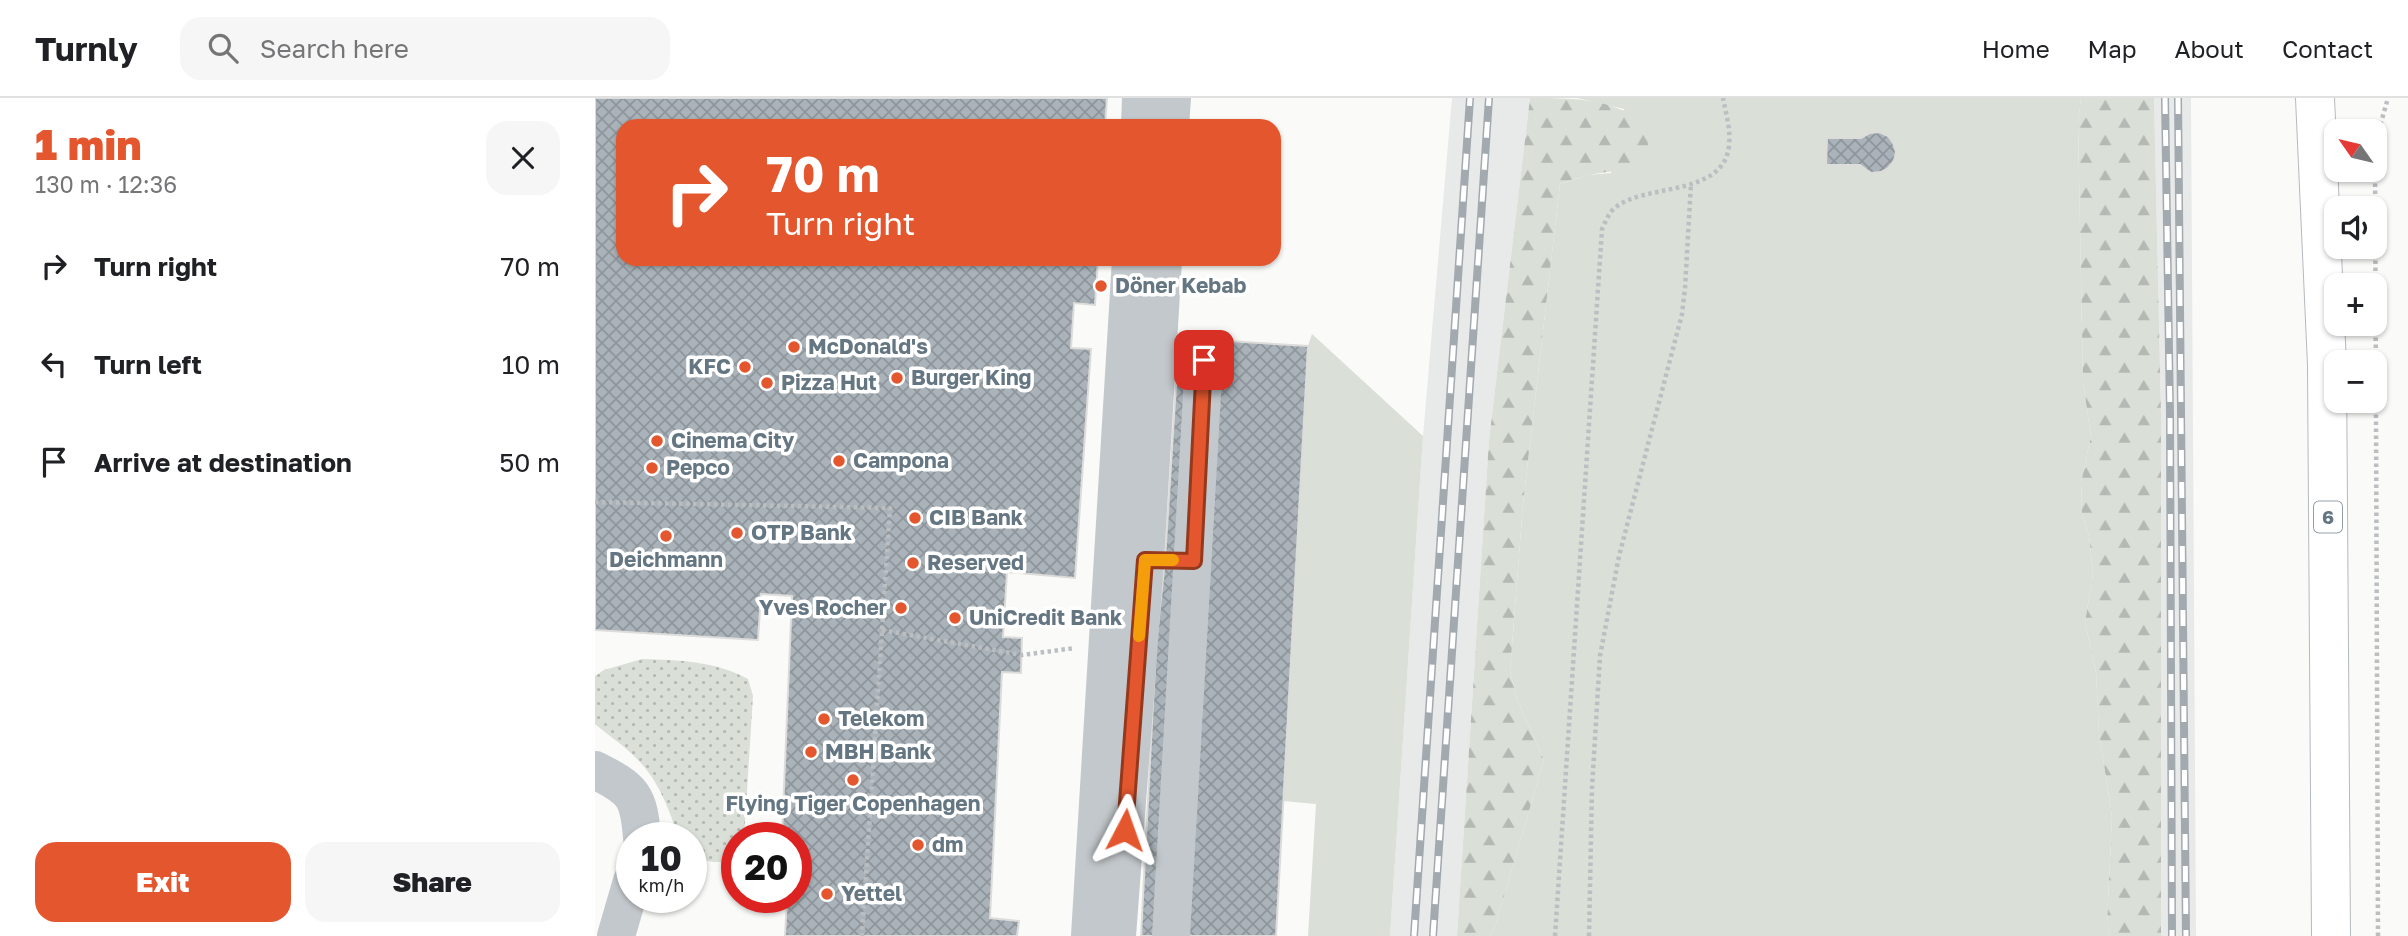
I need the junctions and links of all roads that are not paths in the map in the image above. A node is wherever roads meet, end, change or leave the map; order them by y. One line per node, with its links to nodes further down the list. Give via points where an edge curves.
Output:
1 (1141, 98): 4 (lane)
2 (1172, 98): 5 (lane)
3 (2315, 98): 18 (main road, 6, via 2327,365)
4 (1140, 119)
5 (1170, 119)
6 (1131, 266): 15 (lane)
7 (1163, 266): 9 (lane)
8 (1204, 360): 10 (lane)
9 (1145, 560): 10 (lane); 16 (lane)
10 (1194, 561): 17 (lane)
11 (595, 770): 12 (lane, via 623,784 640,808)
12 (641, 822)
13 (623, 913): 14 (lane)
14 (616, 936)
15 (1090, 936)
16 (1117, 936)
17 (1171, 936)
18 (2331, 936)

